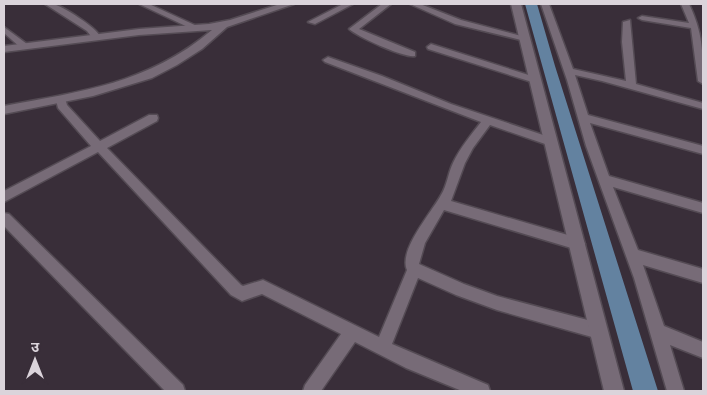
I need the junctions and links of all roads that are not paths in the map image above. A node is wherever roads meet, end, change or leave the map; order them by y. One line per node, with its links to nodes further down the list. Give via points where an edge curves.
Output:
1 (50, 4): 17 (street, via 90,29)
2 (142, 4): 15 (street)
3 (286, 4): 13 (street)
4 (349, 4): 11 (street)
5 (387, 4): 22 (street, via 353,29)
6 (414, 4): 18 (street, via 458,22)
7 (516, 4): 18 (street)
8 (545, 4): 25 (street)
9 (685, 4): 14 (street)
10 (642, 18): 14 (street)
11 (312, 22)
12 (627, 22): 28 (street)
13 (223, 25): 15 (street); 29 (street, via 171,65 110,90)
14 (697, 25): 24 (street)
15 (194, 27): 17 (street)
16 (4, 29): 19 (street)
17 (96, 37): 19 (street)
18 (525, 38): 26 (street)
19 (24, 46): 21 (street)
20 (431, 48): 26 (street)
21 (4, 49)
22 (412, 54)
23 (328, 60): 34 (street)
24 (701, 61): 27 (street)
25 (569, 71): 28 (street); 32 (street)
26 (535, 80): 35 (street)
27 (703, 81)
28 (631, 86): 30 (street)
29 (61, 100): 31 (street); 36 (street, via 62,106)
30 (703, 106)
31 (4, 110)
32 (583, 117): 37 (street); 38 (street)
33 (153, 118): 36 (street)
34 (488, 120): 35 (street); 40 (street, via 462,158)
35 (552, 142): 43 (street)
36 (99, 147): 39 (street); 48 (street, via 236,290 242,294 263,287)
37 (703, 150)
38 (605, 180): 41 (street); 44 (street)
39 (4, 197)
40 (442, 203): 43 (street); 45 (street, via 412,258)
41 (703, 208)
42 (4, 218): 52 (street)
43 (578, 244): 47 (street)
44 (632, 255): 46 (street); 49 (street)
45 (414, 269): 47 (street, via 461,290); 50 (street)
46 (703, 276)
47 (600, 331): 55 (street)
48 (352, 332): 50 (street); 53 (street)
49 (658, 332): 51 (street); 56 (street)
50 (383, 347): 54 (street)
51 (703, 350)
52 (176, 391)
53 (311, 391)
54 (482, 391)
55 (614, 391)
56 (676, 391)

